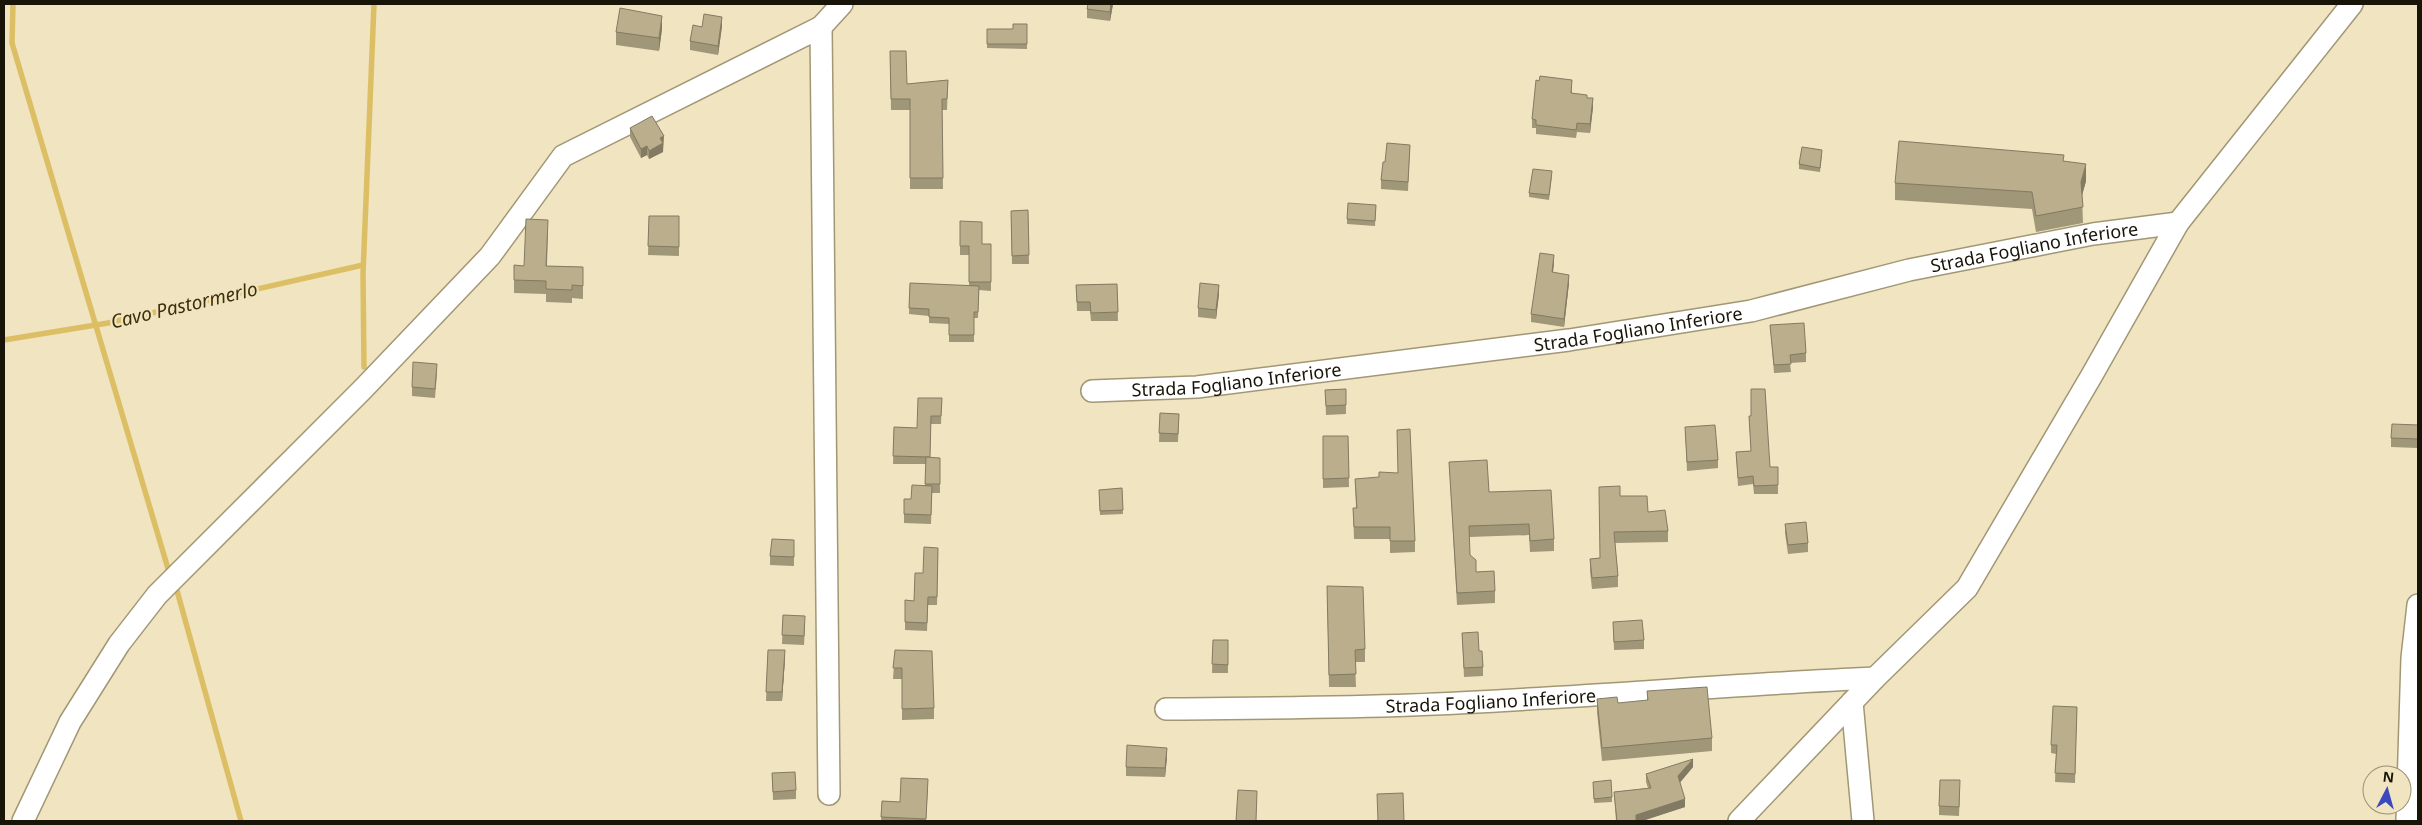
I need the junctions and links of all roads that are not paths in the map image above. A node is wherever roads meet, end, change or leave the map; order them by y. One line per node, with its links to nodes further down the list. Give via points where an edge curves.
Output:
1 (842, 4): 3 (street)
2 (2352, 4): 4 (street, Strada Fogliano Inferiore)
3 (821, 27): 10 (street); 11 (street, via 563,156 490,256 157,595 119,644 70,722)
4 (2178, 224): 5 (street, Strada Fogliano Inferiore, via 2093,234 1909,270 1751,311 1569,340 1197,387); 7 (street, Strada Fogliano Inferiore, via 1966,588)
5 (1092, 391)
6 (2418, 605): 14 (street, via 2412,658)
7 (1875, 678): 8 (street, Strada Fogliano Inferiore); 9 (street, Strada Fogliano Inferiore, via 1419,705)
8 (1852, 702): 12 (street, Strada Fogliano Inferiore); 13 (street)
9 (1166, 709)
10 (829, 794)
11 (23, 821)
12 (1739, 821)
13 (1863, 821)
14 (2407, 821)

